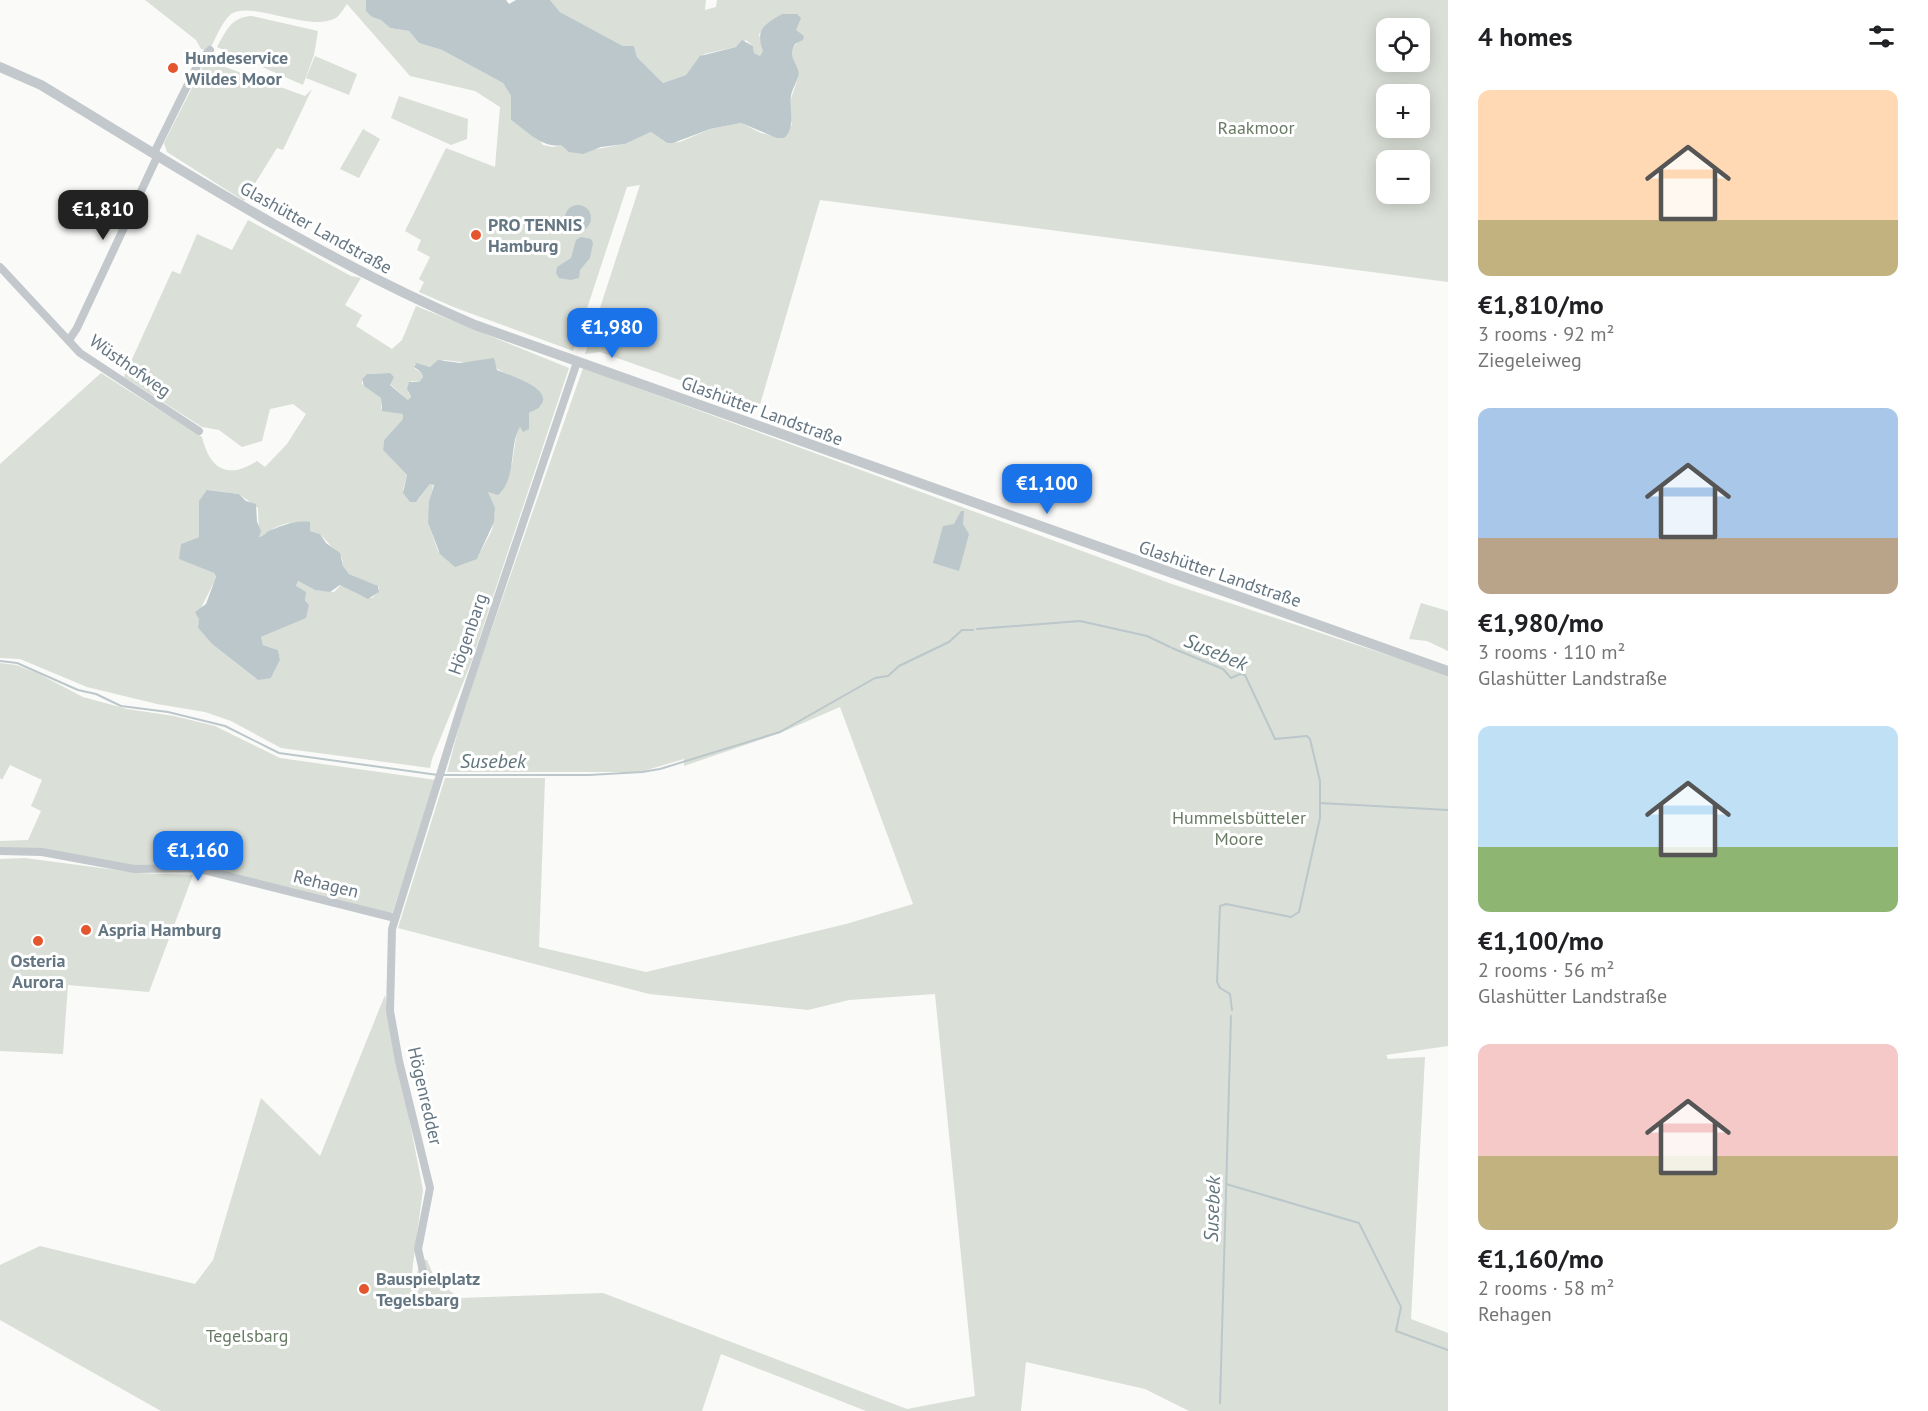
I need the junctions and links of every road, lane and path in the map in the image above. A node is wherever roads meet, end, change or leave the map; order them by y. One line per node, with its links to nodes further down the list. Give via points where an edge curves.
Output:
1 (210, 50): 3 (street, via 200,60)
2 (0, 67): 3 (street, Glashütter Landstraße, via 41,85)
3 (156, 154): 5 (street); 6 (street, Glashütter Landstraße, via 279,230 395,290 475,325)
4 (0, 267): 5 (street, Wüsthofweg)
5 (69, 340): 7 (street, Wüsthofweg, via 110,375)
6 (578, 362): 8 (street, Glashütter Landstraße); 10 (street, Högenbarg, via 462,704)
7 (199, 431)
8 (1448, 671)
9 (0, 851): 10 (street, Rehagen, via 42,852 134,869 196,868)
10 (395, 918): 11 (street, Högenredder, via 390,1011 429,1182 418,1249)
11 (425, 1280)

